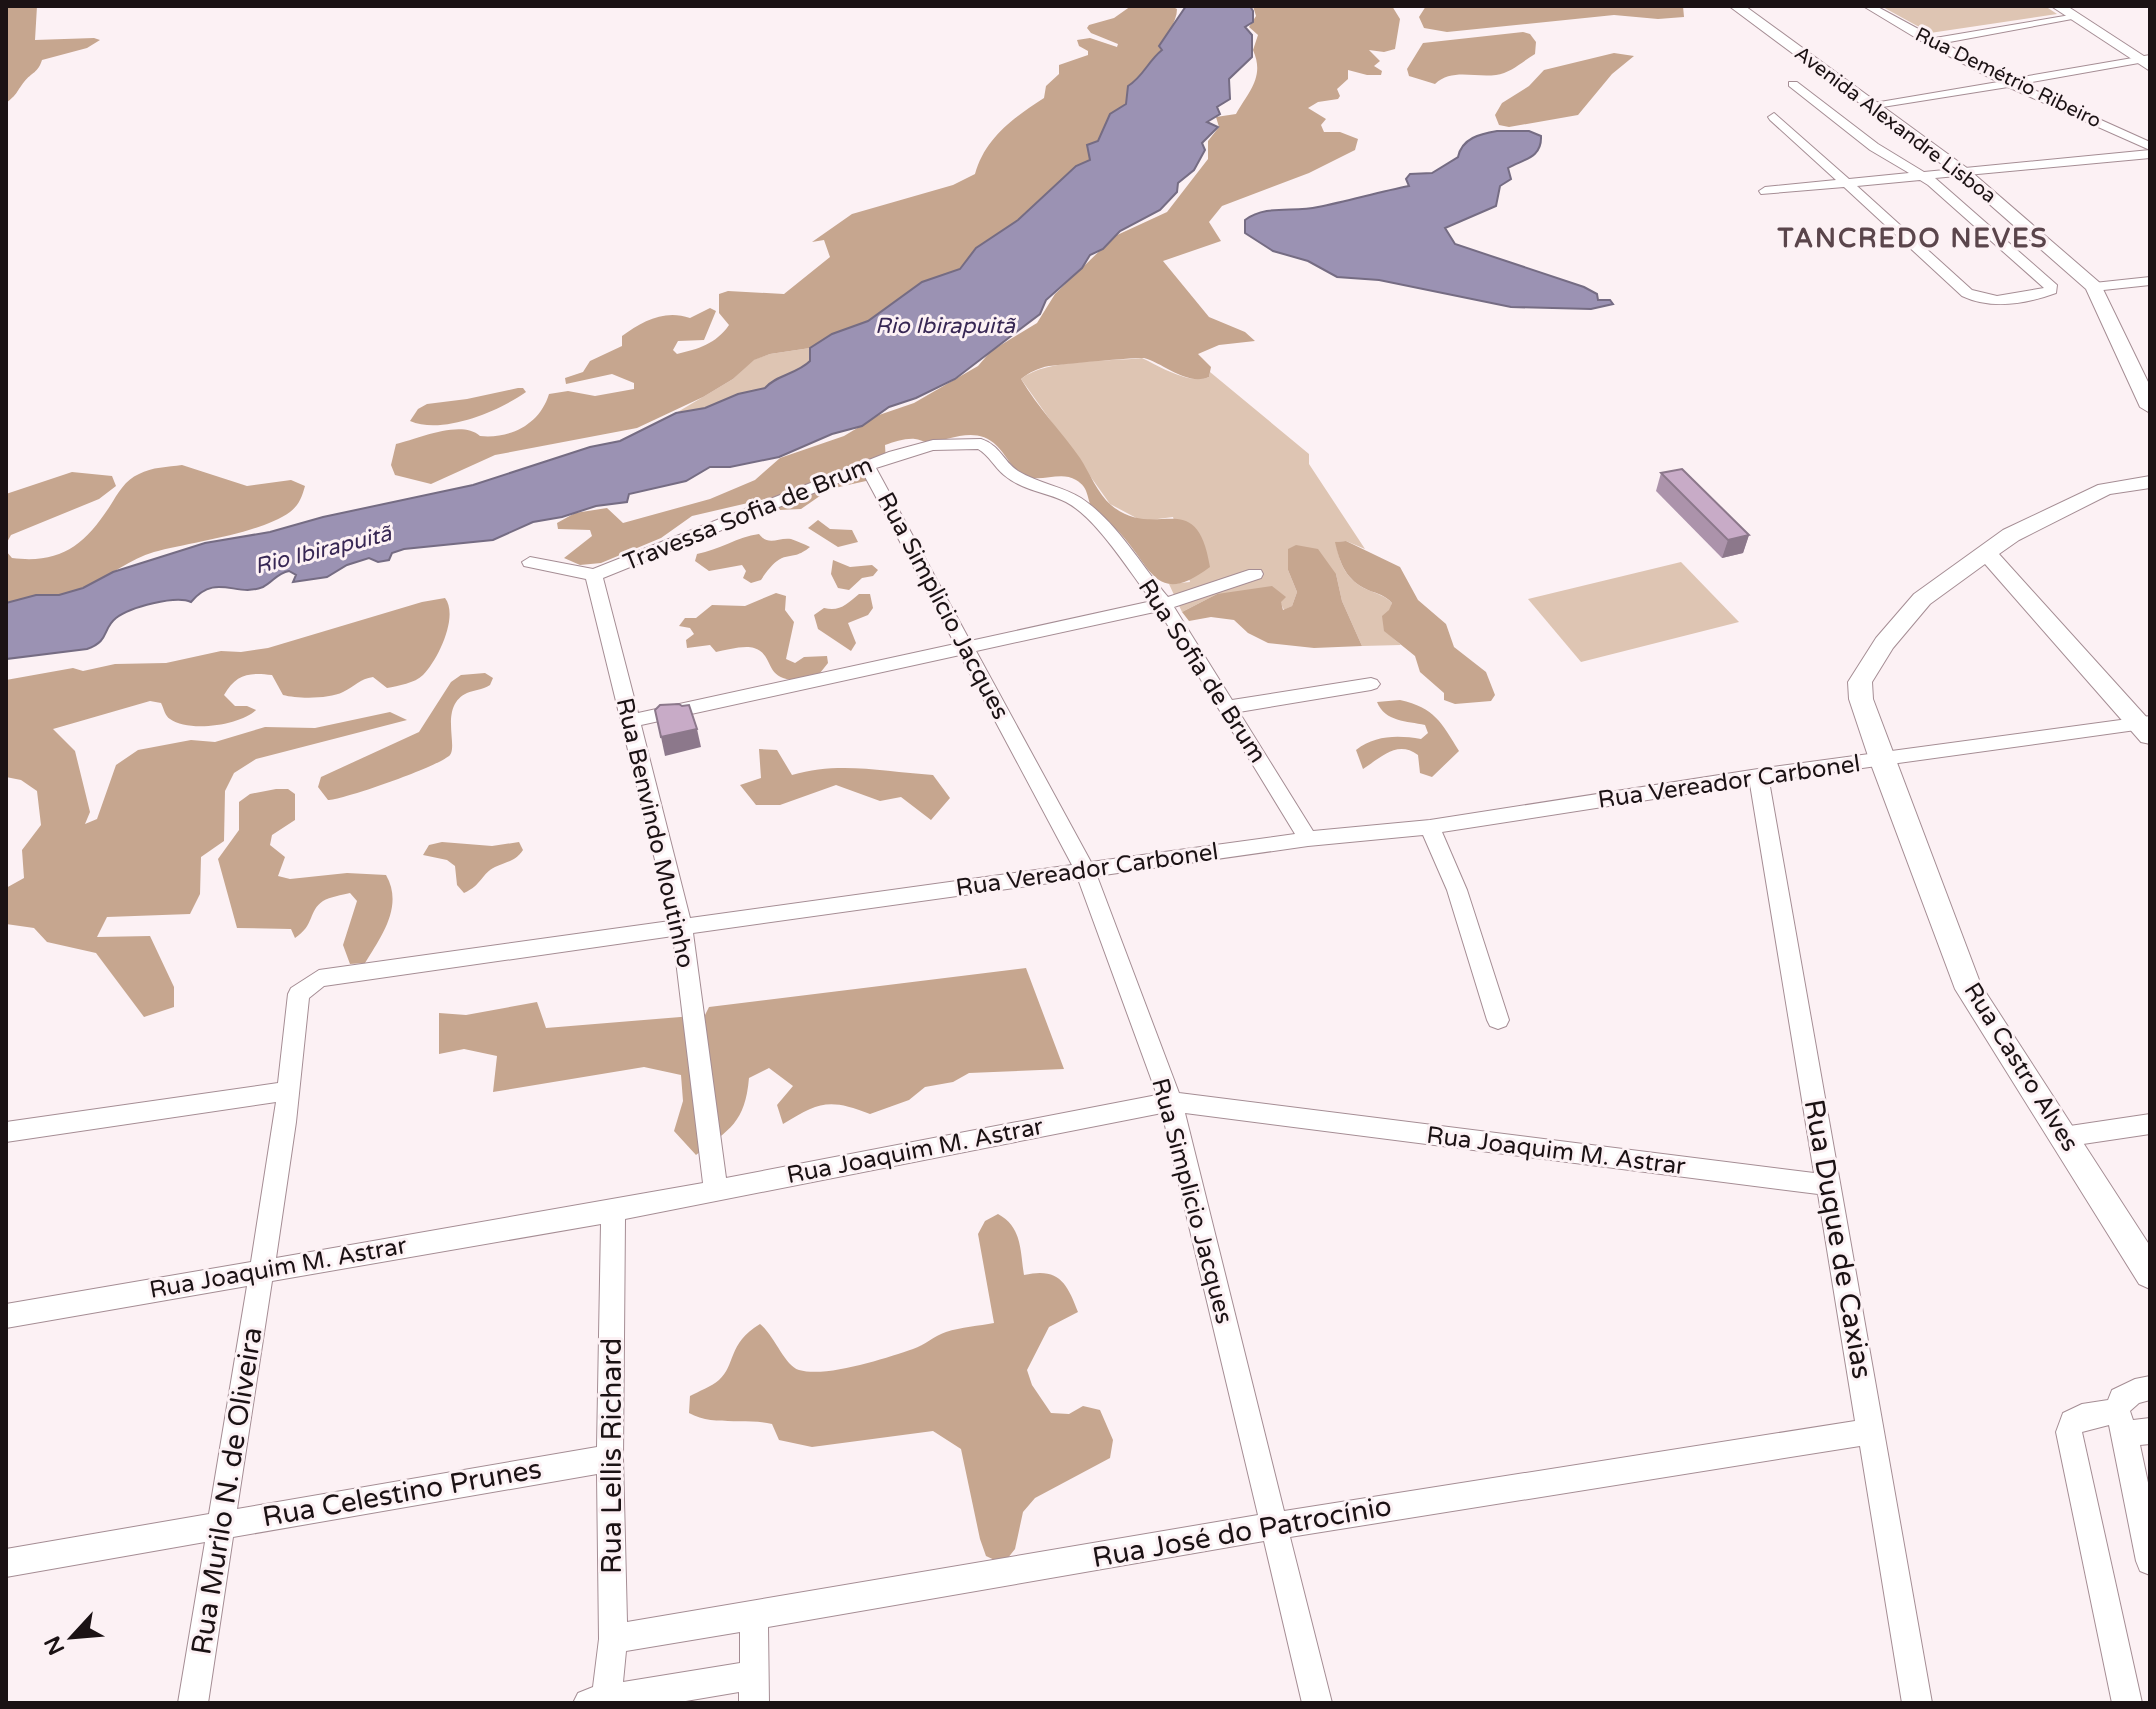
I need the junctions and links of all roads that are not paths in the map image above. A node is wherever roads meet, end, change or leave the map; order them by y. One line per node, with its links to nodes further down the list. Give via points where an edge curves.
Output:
1 (1736, 6): 9 (street, Avenida Alexandre Lisboa)
2 (1868, 6): 5 (street, Rua Demétrio Ribeiro)
3 (2058, 6): 4 (street)
4 (2072, 16): 5 (street); 6 (street)
5 (1930, 42): 7 (street, Rua Demétrio Ribeiro)
6 (2147, 62): 7 (street)
7 (2009, 83): 9 (street); 11 (street, Rua Demétrio Ribeiro)
8 (1793, 84): 14 (street)
9 (1874, 107): 13 (street, Avenida Alexandre Lisboa)
10 (1774, 117): 15 (street)
11 (2150, 146)
12 (2150, 154): 13 (street)
13 (1961, 171): 14 (street); 18 (street, Avenida Alexandre Lisboa)
14 (1920, 176): 15 (street); 15 (street, via 1952,198 2051,290 1997,299 1974,297)
15 (1848, 184): 16 (street)
16 (1765, 191)
17 (2150, 281): 18 (street)
18 (2094, 287): 19 (street, Avenida Alexandre Lisboa)
19 (2150, 407)
20 (965, 442): 21 (street, Travessa Sofia de Brum, via 907,451); 27 (street, Rua Sofia de Brum, via 981,444 1008,471 1072,499 1092,514)
21 (868, 467): 26 (street, Travessa Sofia de Brum); 28 (street, Rua Simplicio Jacques)
22 (2150, 482): 23 (street, via 2105,489 2011,535)
23 (1987, 553): 32 (street); 33 (street, via 1922,599 1884,643 1860,682)
24 (530, 562): 26 (street, Travessa Sofia de Brum)
25 (1255, 574): 27 (street)
26 (594, 575): 31 (street, Rua Benvindo Moutinho)
27 (1164, 604): 28 (street); 30 (street, Rua Sofia de Brum)
28 (966, 646): 31 (street); 37 (street, Rua Simplicio Jacques)
29 (1371, 684): 30 (street)
30 (1229, 707): 36 (street, Rua Sofia de Brum)
31 (632, 721): 38 (street, Rua Benvindo Moutinho)
32 (2146, 727): 33 (street, Rua Vereador Carbonel)
33 (1881, 759): 34 (street, Rua Vereador Carbonel); 45 (street, Rua Castro Alves, via 1969,989)
34 (1758, 776): 35 (street, Rua Vereador Carbonel); 46 (street, Rua Duque de Caxias)
35 (1430, 827): 36 (street, Rua Vereador Carbonel); 40 (street, via 1457,890)
36 (1308, 839): 37 (street, Rua Vereador Carbonel)
37 (1085, 870): 38 (street, Rua Vereador Carbonel); 42 (street, Rua Simplicio Jacques)
38 (682, 927): 39 (street, Rua Vereador Carbonel, via 346,973 319,978); 47 (street, Rua Benvindo Moutinho)
39 (299, 994): 41 (street, Rua Murilo N. de Oliveira)
40 (1498, 1020)
41 (289, 1091): 44 (street); 49 (street, Rua Murilo N. de Oliveira)
42 (1171, 1102): 46 (street, Rua Joaquim M. Astrar); 47 (street, Rua Joaquim M. Astrar); 57 (street, Rua Simplicio Jacques)
43 (2150, 1124): 45 (street)
44 (6, 1132)
45 (2063, 1137): 50 (street, Rua Castro Alves)
46 (1830, 1185): 54 (street, Rua Duque de Caxias)
47 (716, 1189): 48 (street, Rua Joaquim M. Astrar)
48 (613, 1211): 49 (street, Rua Joaquim M. Astrar); 55 (street, Rua Lellis Richard)
49 (262, 1271): 51 (street, Rua Joaquim M. Astrar); 56 (street, Rua Murilo N. de Oliveira)
50 (2150, 1274)
51 (6, 1316)
52 (2150, 1388): 53 (street, via 2121,1399)
53 (2131, 1425): 58 (street); 67 (street, via 2082,1417 2072,1422 2069,1432)
54 (1871, 1431): 57 (street, Rua José do Patrocínio); 66 (street, Rua Duque de Caxias)
55 (610, 1458): 56 (street, Rua Celestino Prunes); 61 (street, Rua Lellis Richard)
56 (220, 1524): 59 (street, Rua Celestino Prunes); 64 (street, Rua Murilo N. de Oliveira)
57 (1273, 1526): 60 (street, Rua José do Patrocínio); 65 (street, Rua Simplicio Jacques)
58 (2150, 1561)
59 (6, 1563)
60 (754, 1617): 61 (street, Rua José do Patrocínio); 62 (street)
61 (613, 1639): 63 (street, Rua Lellis Richard)
62 (754, 1689): 63 (street)
63 (597, 1702)
64 (193, 1703)
65 (1317, 1703)
66 (1917, 1703)
67 (2127, 1703)

